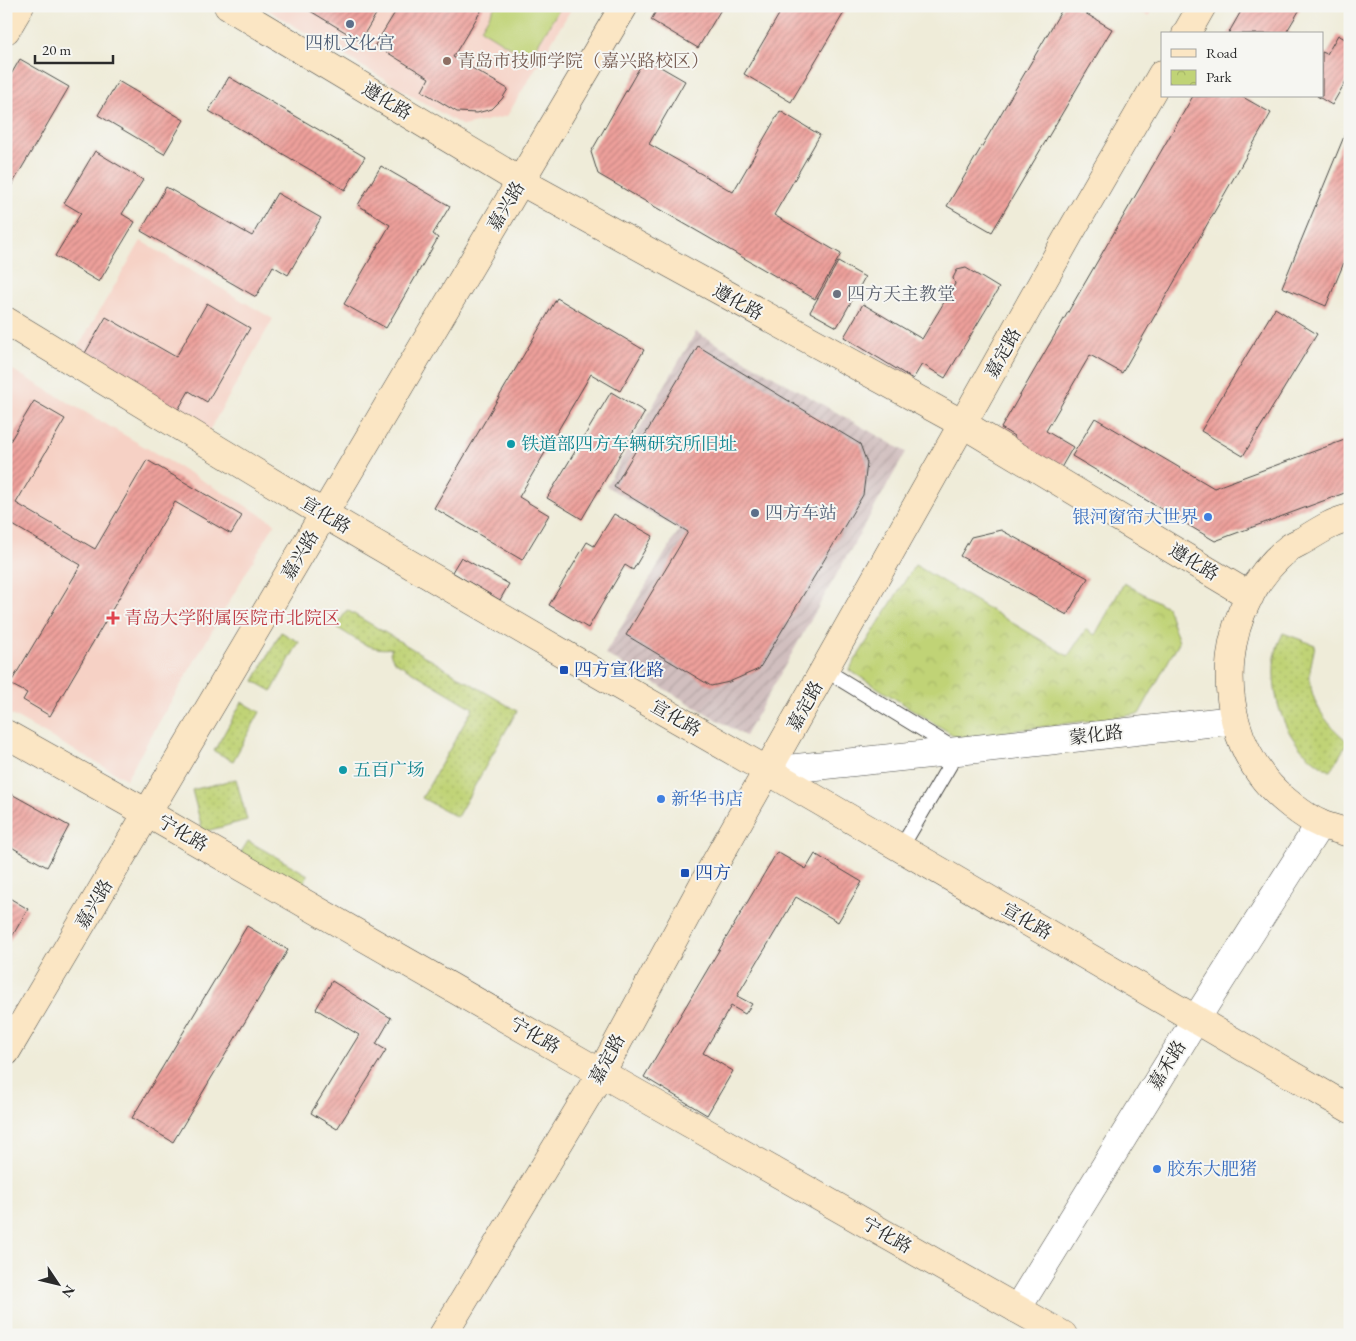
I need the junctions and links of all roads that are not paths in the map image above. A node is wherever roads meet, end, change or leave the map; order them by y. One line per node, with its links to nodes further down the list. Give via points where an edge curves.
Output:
1 (20, 6): 5 (street)
2 (228, 6): 8 (street, 遵化路)
3 (624, 6): 8 (street, 嘉兴路)
4 (1202, 6): 6 (street)
5 (6, 30)
6 (1187, 32)
7 (1161, 76): 10 (street, 嘉定路)
8 (520, 181): 10 (street, 遵化路); 11 (street, 嘉兴路)
9 (6, 321): 11 (street, 宣化路)
10 (962, 424): 13 (street, 遵化路); 14 (street, 嘉定路)
11 (324, 514): 18 (street, 宣化路); 19 (street, 嘉兴路)
12 (1350, 518): 13 (street, via 1338,521 1290,548 1268,570)
13 (1250, 596): 15 (street, via 1230,652 1229,686)
14 (825, 670): 17 (lane); 18 (street, 嘉定路)
15 (1234, 720): 17 (street, 蒙化路); 20 (street, via 1246,751 1265,780 1290,805)
16 (6, 734): 19 (street, 宁化路)
17 (958, 751): 18 (street, 蒙化路); 22 (lane)
18 (768, 770): 22 (street, 宣化路); 25 (street, 嘉定路)
19 (147, 813): 24 (street, 嘉兴路); 25 (street, 宁化路)
20 (1320, 824): 21 (street); 23 (street, 嘉禾路)
21 (1350, 834)
22 (901, 848): 23 (street, 宣化路)
23 (1196, 1019): 26 (street, 宣化路); 27 (street, 嘉禾路)
24 (6, 1052)
25 (601, 1073): 27 (street, 宁化路); 28 (street, 嘉定路)
26 (1350, 1109)
27 (1017, 1309): 29 (street, 宁化路)
28 (443, 1335)
29 (1063, 1335)

